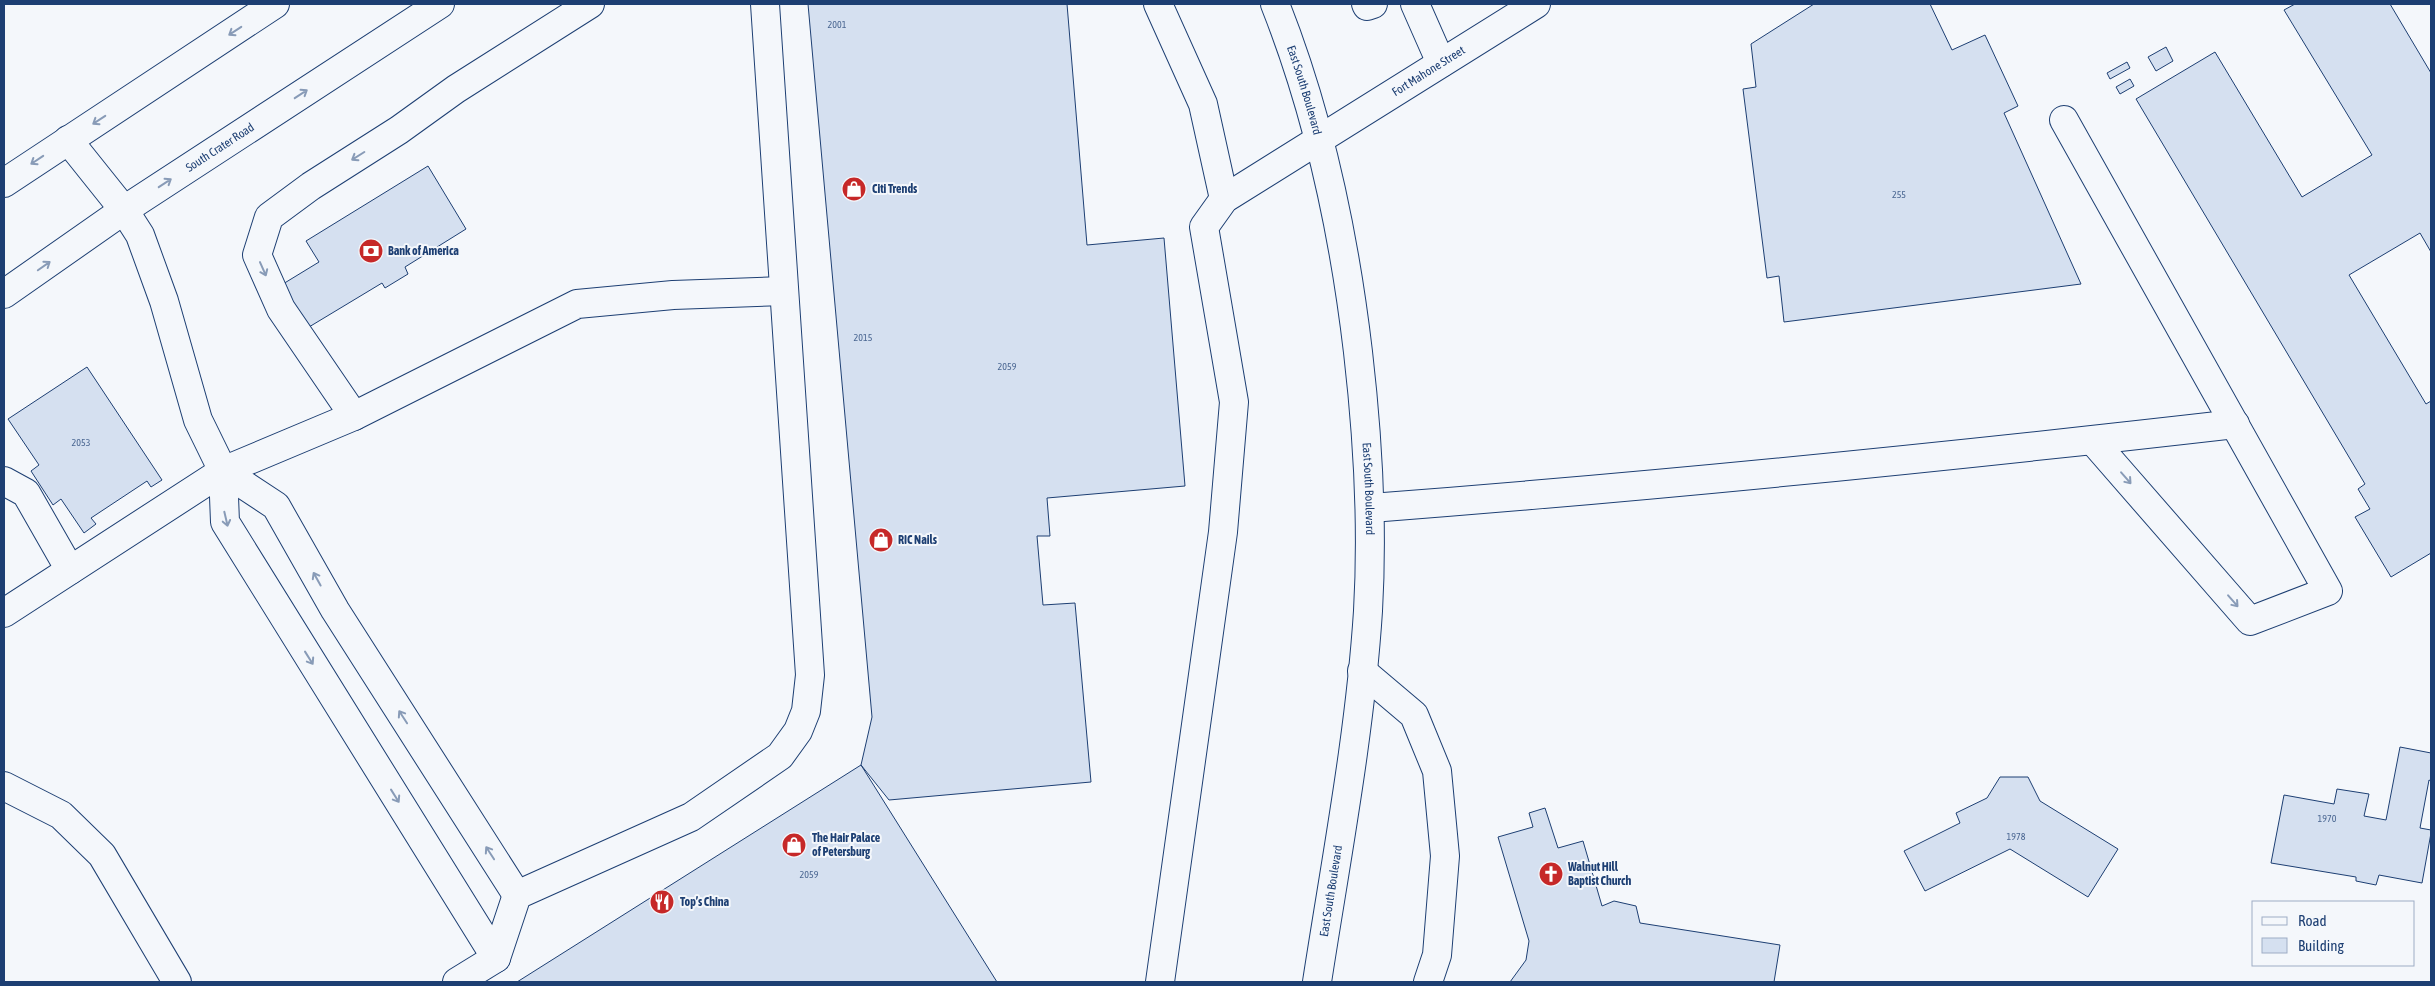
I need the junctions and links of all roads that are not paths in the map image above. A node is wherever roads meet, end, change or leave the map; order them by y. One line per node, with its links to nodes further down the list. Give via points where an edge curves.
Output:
1 (275, 4): 14 (street, one-way to 14)
2 (440, 4): 17 (street, South Crater Road, one-way to 2)
3 (590, 4): 20 (street, one-way to 20, via 456,89 269,217 257,255 281,309)
4 (765, 4): 18 (street)
5 (1158, 4): 16 (street, via 1203,104)
6 (1275, 4): 13 (street, East South Boulevard, via 1296,56)
7 (1366, 4): 8 (street)
8 (1373, 4)
9 (1415, 4): 11 (street)
10 (1536, 4): 11 (street, Fort Mahone Street)
11 (1441, 63): 13 (street, Fort Mahone Street)
12 (2064, 120): 21 (street)
13 (1319, 138): 16 (street, Fort Mahone Street); 25 (street, East South Boulevard, via 1351,289 1366,417)
14 (68, 140): 15 (street, one-way to 15); 17 (street)
15 (4, 182)
16 (1224, 198): 34 (street, via 1204,227 1234,402 1222,532)
17 (124, 210): 19 (street, South Crater Road, one-way to 17); 23 (street, via 140,235 164,301 198,420)
18 (784, 290): 20 (street, via 673,295 577,304); 30 (street, via 810,675 806,712 798,731 780,756 691,817)
19 (4, 294)
20 (354, 416): 23 (street)
21 (2235, 424): 22 (street); 22 (street, one-way to 21, via 2250,621 2328,591)
22 (2094, 442): 25 (street)
23 (223, 471): 26 (street); 30 (street, one-way to 23, via 335,610 276,506); 31 (street, one-way to 31, via 225,522)
24 (4, 481): 26 (street, via 26,493)
25 (1371, 508): 28 (street, East South Boulevard, via 1368,612)
26 (70, 570): 27 (street)
27 (4, 613)
28 (1362, 671): 35 (street, East South Boulevard); 36 (street, via 1414,715 1437,771 1446,856 1437,955)
29 (4, 786): 32 (street, via 61,815 102,855)
30 (517, 894): 31 (street)
31 (496, 958): 33 (street)
32 (177, 982)
33 (457, 982)
34 (1160, 982)
35 (1318, 982)
36 (1428, 982)

